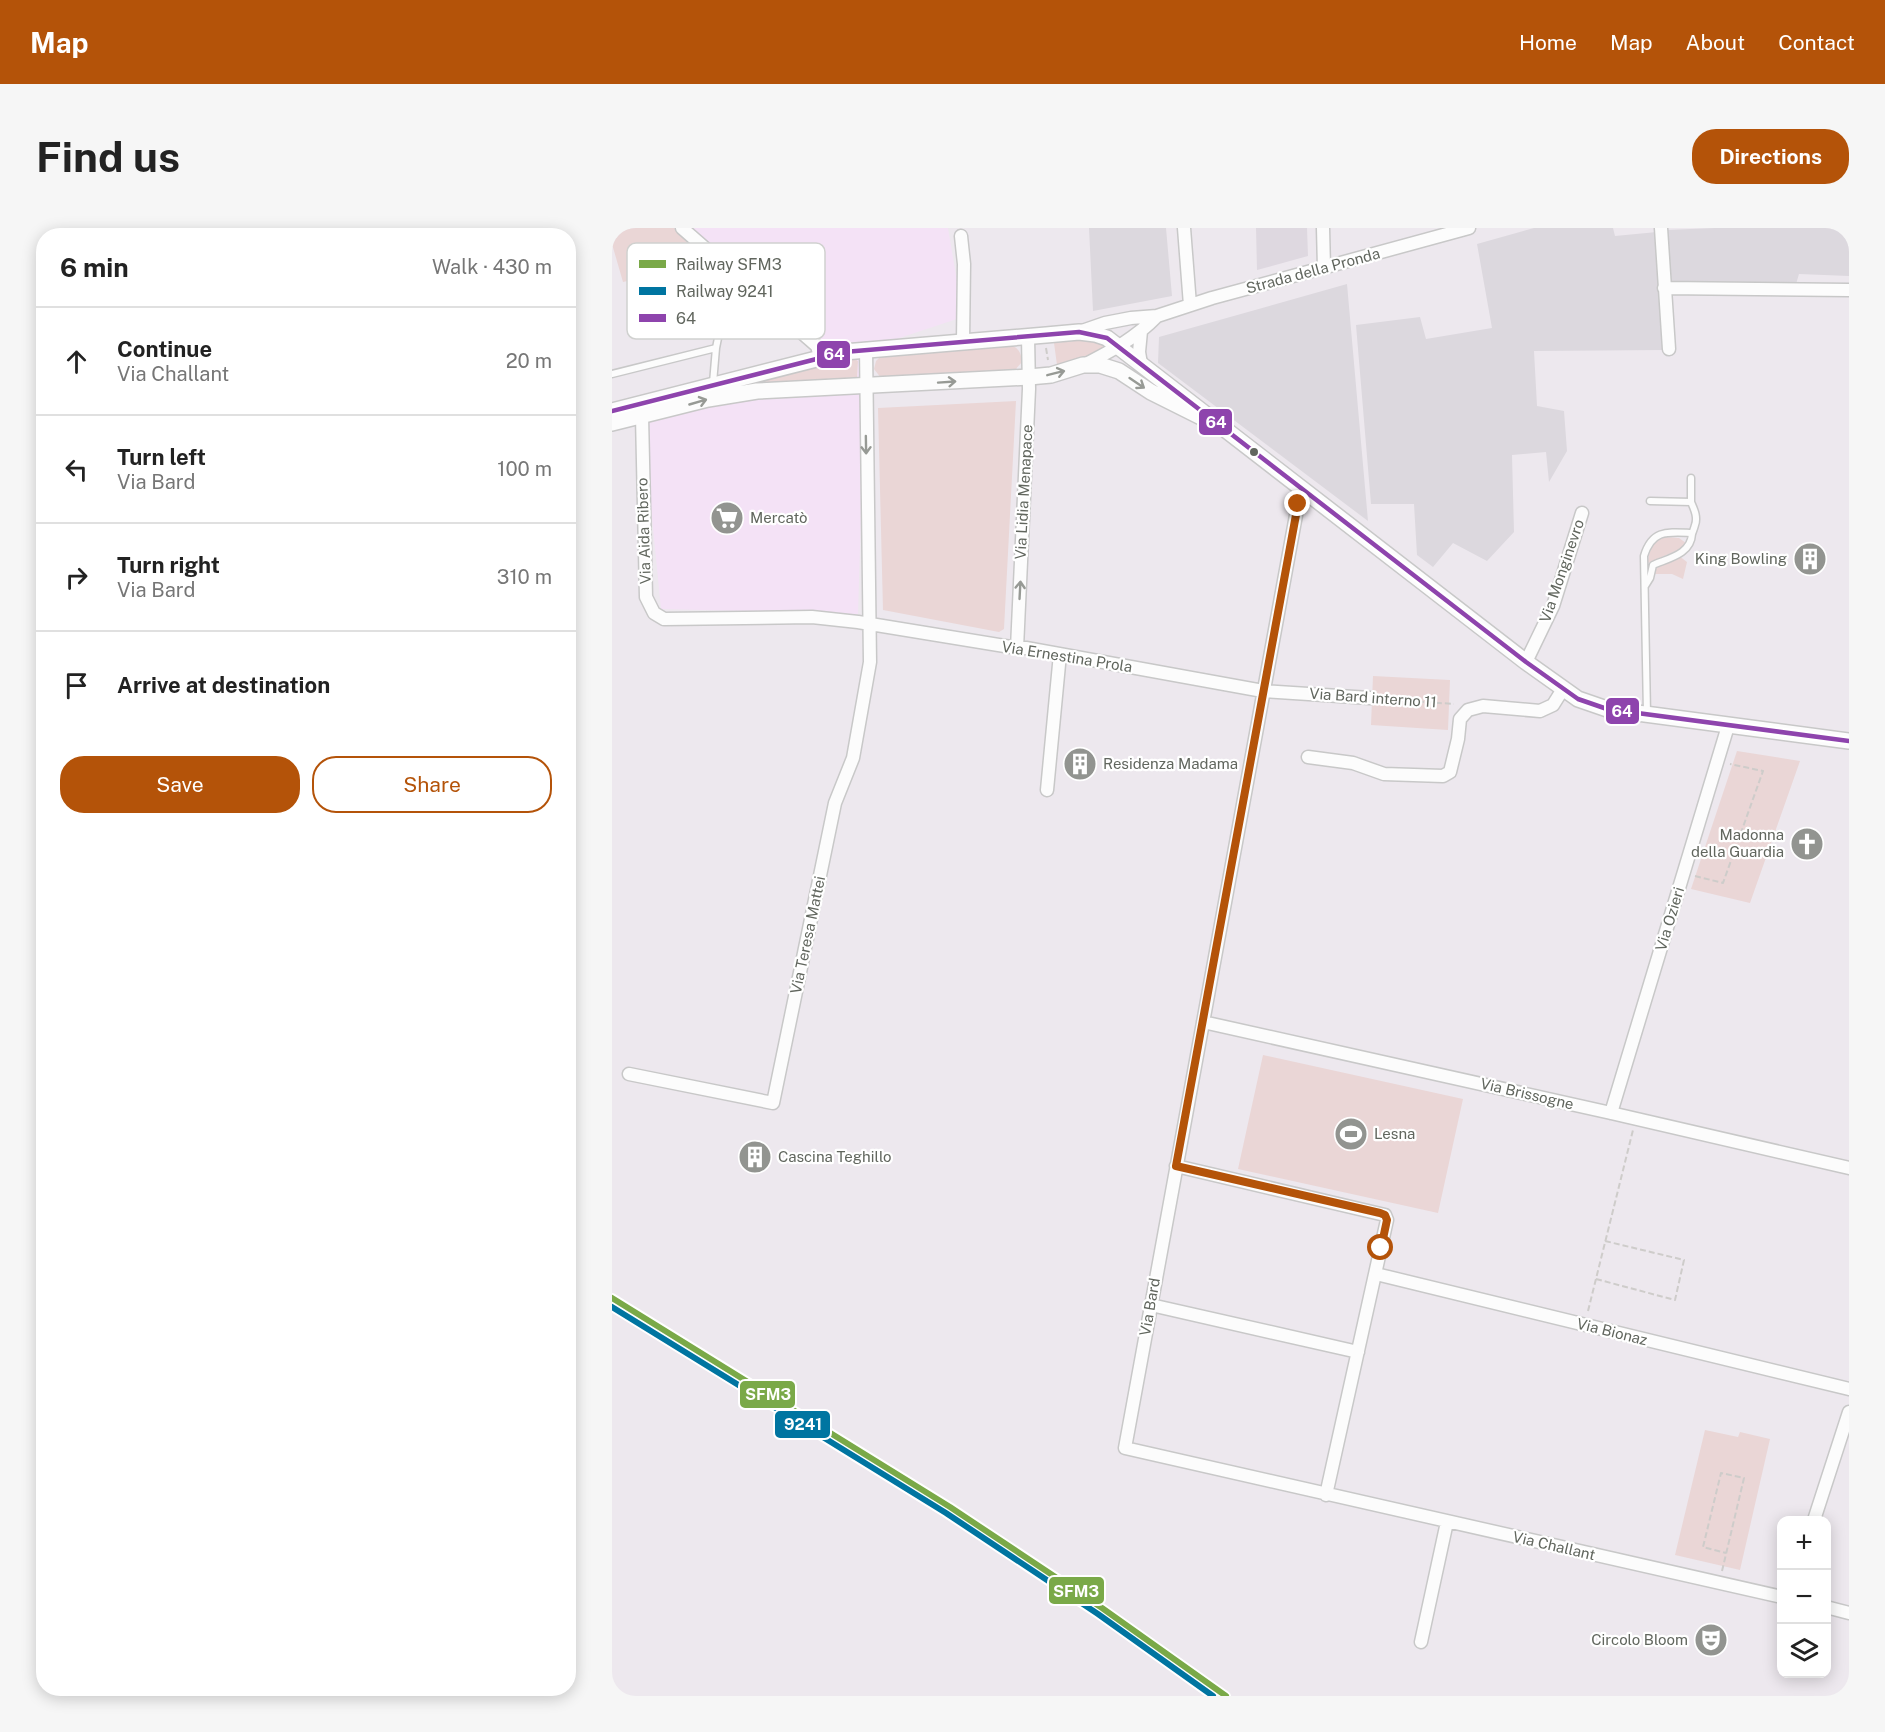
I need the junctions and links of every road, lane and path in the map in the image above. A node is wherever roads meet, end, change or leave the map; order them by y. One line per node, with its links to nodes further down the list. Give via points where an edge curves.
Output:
1 (682, 228): 7 (street)
2 (1184, 228): 11 (street)
3 (1323, 228): 8 (street)
4 (1469, 228): 8 (street, Strada della Pronda)
5 (1661, 228): 9 (street)
6 (962, 231): 19 (street)
7 (699, 243)
8 (1324, 268): 11 (street, Strada della Pronda)
9 (1664, 288): 10 (street); 23 (street)
10 (1849, 290)
11 (1190, 305): 12 (street, Strada della Pronda)
12 (1157, 316): 13 (street, Strada della Pronda); 14 (street, Strada della Pronda, via 1105,323)
13 (1141, 331): 20 (street, Strada della Pronda); 25 (street)
14 (1079, 332): 15 (street, Strada della Pronda); 20 (street, via 1107,338)
15 (1046, 335): 16 (street, Strada della Pronda); 28 (path)
16 (1028, 336): 19 (street, Strada della Pronda); 29 (street, Via Lidia Menapace)
17 (718, 339): 21 (lane)
18 (809, 339): 24 (street, via 817,346)
19 (963, 341): 22 (street, Strada della Pronda)
20 (1119, 347): 25 (street); 26 (street, Strada della Pronda)
21 (716, 348): 27 (lane); 30 (lane)
22 (866, 349): 24 (street, Strada della Pronda); 31 (street)
23 (1668, 349)
24 (820, 357): 30 (street, Strada della Pronda)
25 (1141, 364): 35 (street)
26 (1083, 365): 28 (street, one-way to 26); 35 (street, one-way to 35, via 1112,368)
27 (612, 374)
28 (1051, 375): 29 (street)
29 (1029, 377): 31 (street, one-way to 29); 44 (street, Via Lidia Menapace, one-way to 29)
30 (713, 385): 32 (street, Strada della Pronda)
31 (865, 387): 33 (street, one-way to 31, via 757,391); 43 (street, Via Teresa Mattei, one-way to 43)
32 (612, 411)
33 (642, 416): 34 (street); 43 (street, Via Aida Ribero, via 646,597 654,613 664,619 791,616)
34 (612, 423)
35 (1217, 425): 37 (street)
36 (1691, 478): 39 (lane)
37 (1301, 488): 46 (street); 48 (street, Via Bard)
38 (1650, 501): 39 (lane)
39 (1690, 502): 41 (lane, via 1696,517)
40 (1582, 513): 46 (street, Via Monginevro, via 1553,606)
41 (1692, 533): 42 (lane, via 1687,550 1653,565); 42 (lane, via 1658,534 1648,544 1644,556)
42 (1645, 587): 52 (lane)
43 (870, 625): 44 (street, Via Ernestina Prola); 60 (street, Via Teresa Mattei, via 870,662 853,758 835,803 773,1103)
44 (1017, 648): 45 (street, Via Ernestina Prola)
45 (1060, 654): 48 (street, Via Ernestina Prola); 57 (street)
46 (1526, 662): 47 (street)
47 (1563, 689): 51 (street, via 1552,705 1540,711); 52 (street, via 1592,705)
48 (1263, 691): 49 (street, Via Bard interno 11); 59 (street, Via Bard)
49 (1370, 698): 51 (path, Via Bard interno 11)
50 (1409, 700): 51 (path)
51 (1483, 706): 55 (street, via 1468,710 1460,719 1450,772 1443,776 1384,774 1353,763)
52 (1647, 715): 53 (street)
53 (1728, 726): 54 (street); 56 (street, Via Ozieri)
54 (1849, 741)
55 (1308, 757)
56 (1718, 761): 58 (street, Via Ozieri); 58 (path, via 1763,771 1723,883)
57 (1047, 790)
58 (1684, 873): 61 (street, Via Ozieri)
59 (1203, 1022): 61 (street, Via Brissogne); 63 (street, Via Bard)
60 (629, 1074)
61 (1611, 1113): 62 (street, Via Brissogne)
62 (1636, 1118): 64 (street, Via Brissogne); 65 (path)
63 (1176, 1166): 66 (street, via 1385,1215); 68 (street, Via Bard)
64 (1849, 1168)
65 (1605, 1241): 67 (path); 67 (path, via 1684,1260 1675,1300)
66 (1376, 1274): 69 (street, Via Bionaz); 70 (street)
67 (1596, 1279): 69 (path)
68 (1150, 1305): 70 (street); 73 (street, Via Bard)
69 (1584, 1325): 71 (street, Via Bionaz)
70 (1358, 1352): 74 (street)
71 (1849, 1389)
72 (1849, 1412): 75 (street)
73 (1125, 1448): 74 (street, Via Challant)
74 (1326, 1494): 76 (street, Via Challant)
75 (1816, 1516)
76 (1447, 1522): 78 (street, Via Challant); 82 (street)
77 (1726, 1552): 77 (path, via 1704,1548 1721,1473 1744,1478); 78 (path)
78 (1719, 1583): 79 (street, Via Challant)
79 (1777, 1596)
80 (1831, 1608): 81 (street)
81 (1849, 1612)
82 (1421, 1642)

